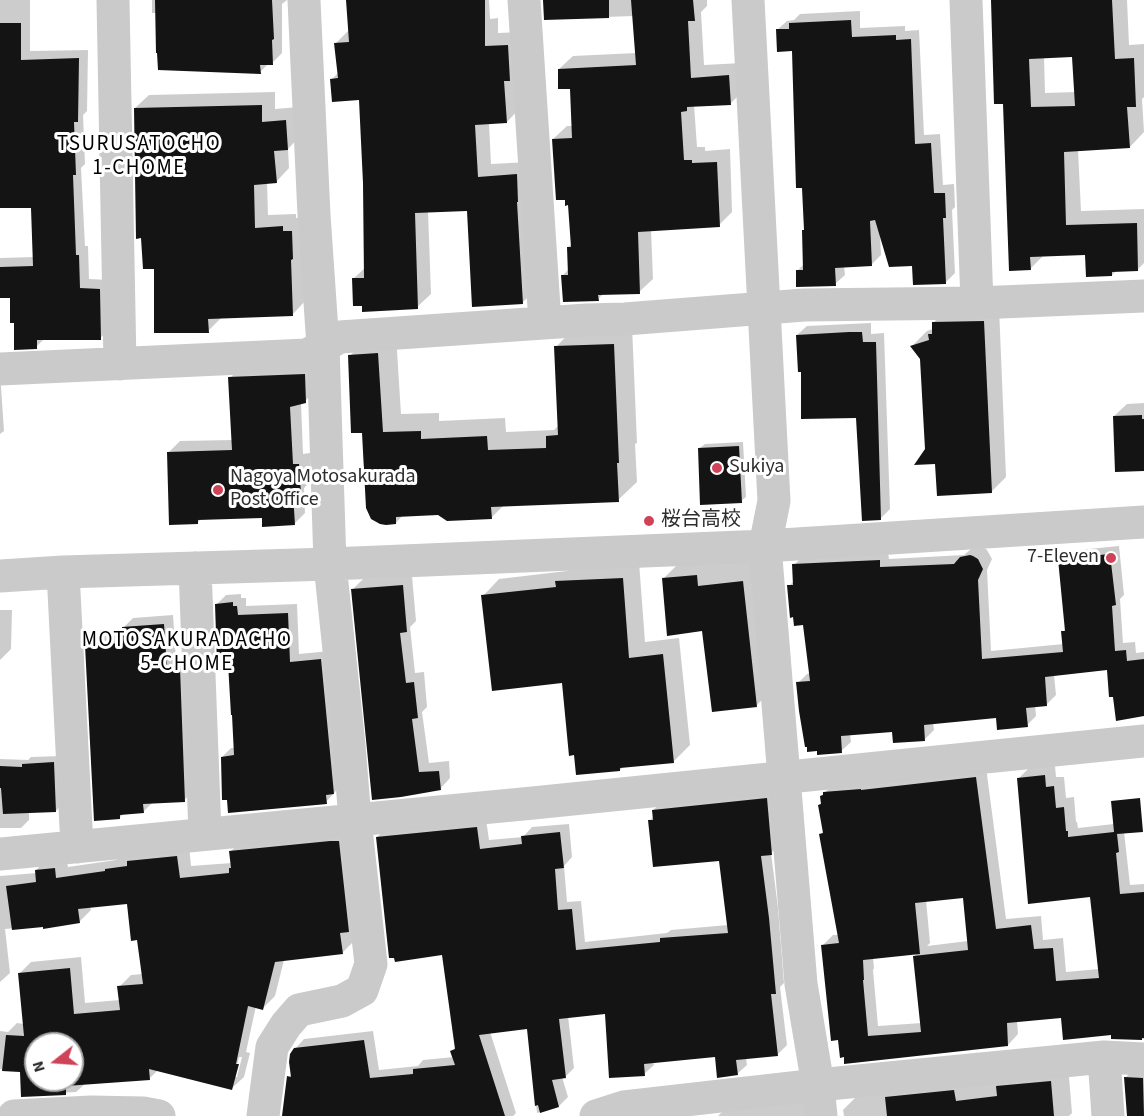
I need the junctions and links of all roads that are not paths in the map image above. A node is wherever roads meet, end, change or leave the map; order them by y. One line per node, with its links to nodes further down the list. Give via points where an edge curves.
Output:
1 (113, 0): 11 (street)
2 (304, 0): 10 (street)
3 (524, 0): 9 (street)
4 (748, 0): 8 (street)
5 (966, 0): 7 (street)
6 (1144, 296): 7 (street)
7 (977, 303): 8 (street)
8 (763, 308): 9 (street); 14 (street, via 774,501)
9 (545, 323): 10 (street, via 340,338)
10 (323, 346): 11 (street, via 307,355); 15 (street)
11 (120, 364): 12 (street)
12 (0, 369)
13 (1144, 522): 14 (street)
14 (765, 546): 15 (street); 20 (street)
15 (330, 564): 16 (street); 21 (street)
16 (195, 568): 17 (street); 22 (street)
17 (63, 572): 18 (street); 23 (street)
18 (0, 576)
19 (1144, 741): 20 (street)
20 (784, 777): 21 (street); 27 (street, via 801,984)
21 (355, 820): 22 (street); 31 (street, via 372,964 362,990 342,1001 299,1010 286,1025 272,1047)
22 (205, 834): 23 (street)
23 (77, 847): 24 (street)
24 (0, 854)
25 (1104, 1057): 26 (street); 27 (street); 33 (street)
26 (1144, 1059)
27 (820, 1101): 32 (street, via 624,1107)
28 (91, 1114): 29 (street); 30 (street)
29 (14, 1116)
30 (159, 1116)
31 (263, 1116)
32 (596, 1116)
33 (1108, 1116)

